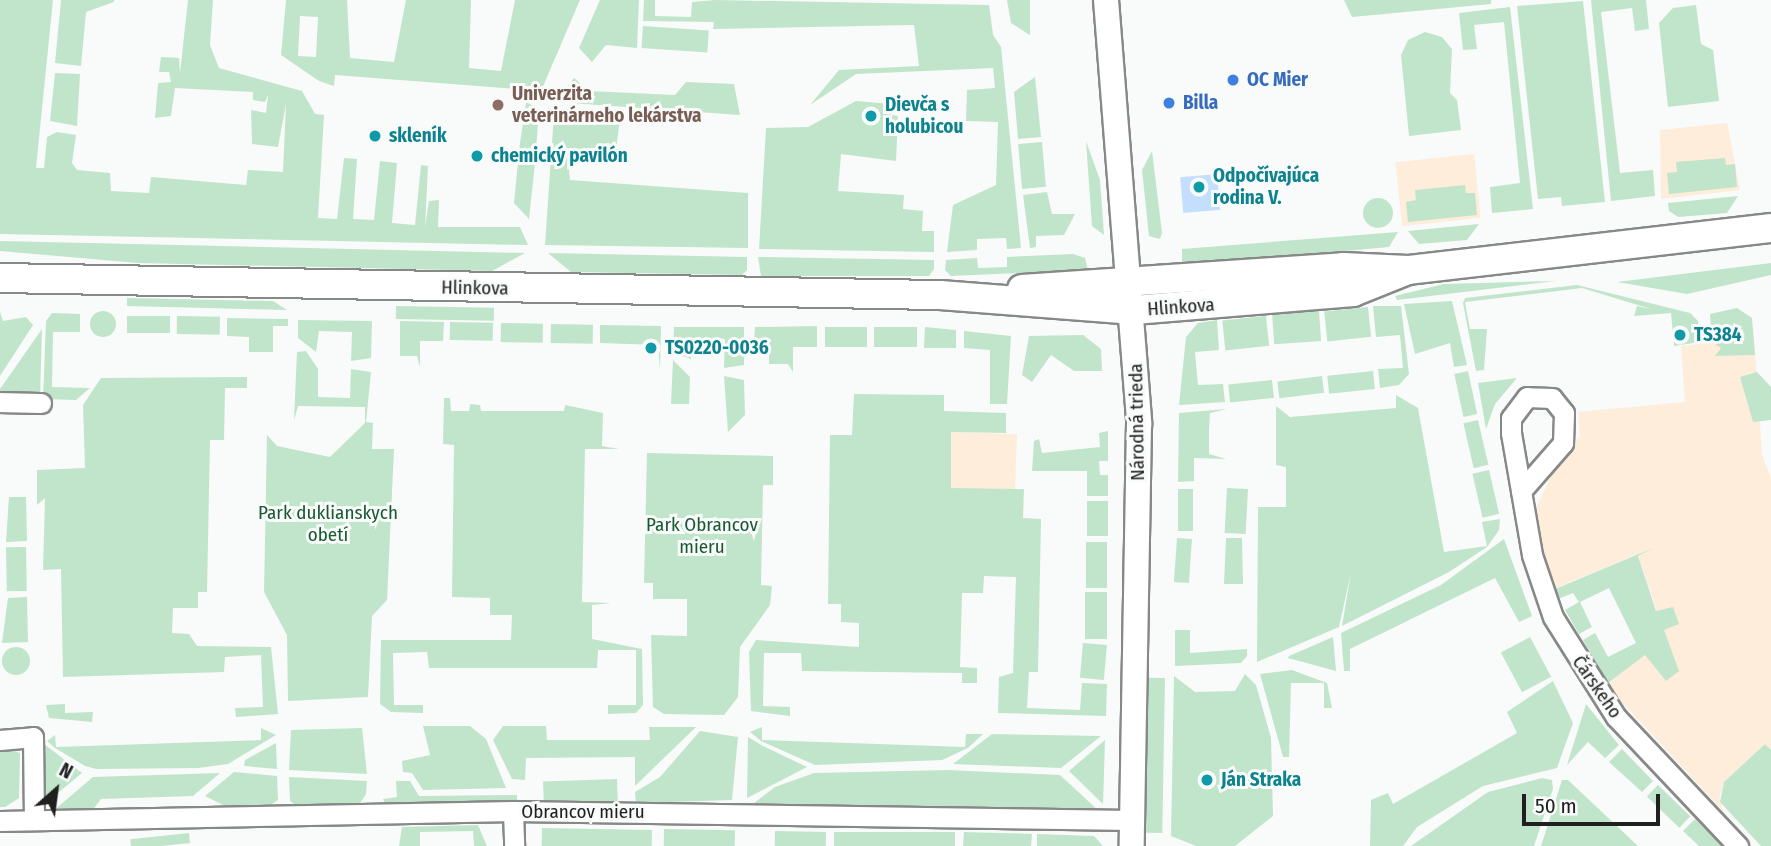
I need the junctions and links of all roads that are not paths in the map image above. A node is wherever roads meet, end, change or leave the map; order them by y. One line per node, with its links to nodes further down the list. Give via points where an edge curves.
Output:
1 (1106, 0): 5 (street, Národná trieda)
2 (1771, 228): 3 (main road, Hlinkova)
3 (1408, 270): 5 (main road, Hlinkova, via 1343,267); 7 (main road, Hlinkova, via 1353,292)
4 (0, 278): 6 (main road, Hlinkova)
5 (1130, 282): 6 (main road, Hlinkova); 7 (street, Národná trieda)
6 (949, 295): 7 (main road, Hlinkova)
7 (1133, 310): 14 (street, Národná trieda, via 1139,513)
8 (0, 402): 9 (street)
9 (41, 403)
10 (1521, 491): 10 (street, Čárskeho, via 1563,443 1564,413 1552,398 1527,397 1511,418); 18 (street, Čárskeho, via 1542,588 1577,662 1633,735)
11 (0, 740): 13 (street, via 33,737)
12 (513, 811): 13 (street, Obrancov mieru); 14 (street, Obrancov mieru); 16 (street)
13 (34, 820): 15 (street, Obrancov mieru)
14 (1132, 820): 17 (street, Národná trieda)
15 (0, 821)
16 (514, 846)
17 (1132, 846)
18 (1738, 846)

